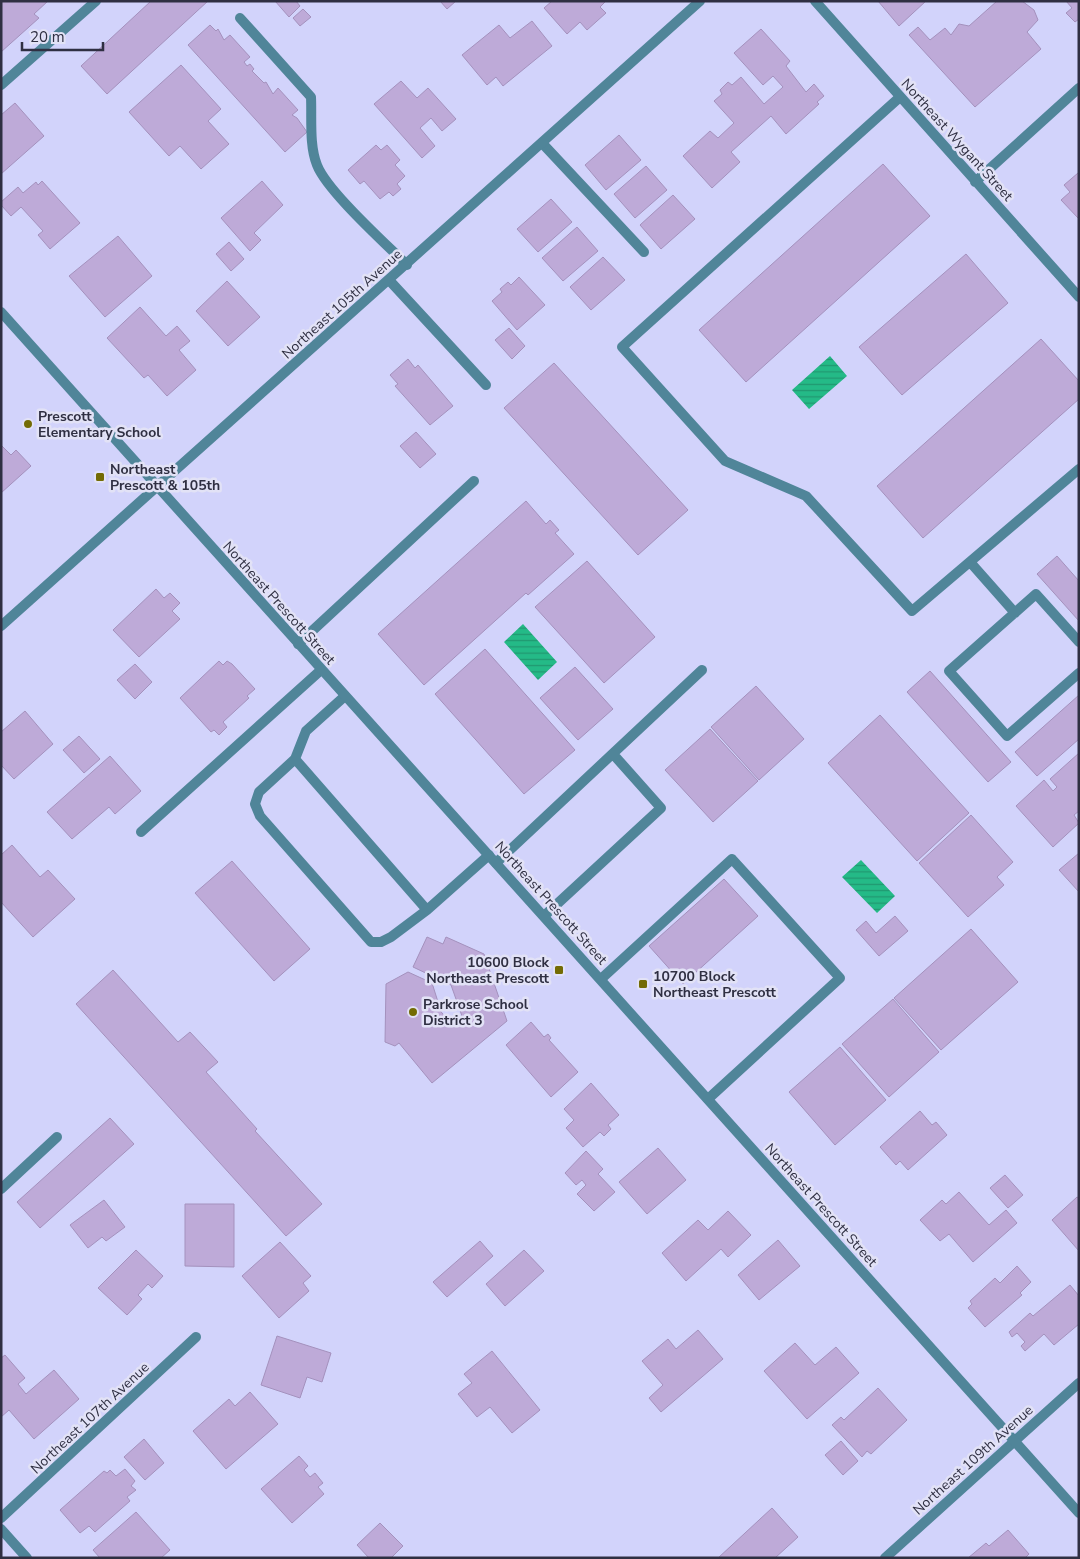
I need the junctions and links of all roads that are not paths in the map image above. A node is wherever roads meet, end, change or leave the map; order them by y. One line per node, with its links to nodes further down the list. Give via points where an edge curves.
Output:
1 (96, 1): 5 (street)
2 (700, 1): 8 (street, Northeast 105th Avenue)
3 (815, 1): 7 (street, Northeast Wygant Street)
4 (240, 18): 11 (street, via 311,97 312,138 317,165 330,186)
5 (1, 85)
6 (1078, 90): 9 (street)
7 (900, 96): 9 (street, Northeast Wygant Street); 19 (street, via 622,347 725,461 806,496 912,611)
8 (542, 144): 10 (street); 11 (street, Northeast 105th Avenue)
9 (975, 182): 13 (street, Northeast Wygant Street)
10 (644, 252)
11 (406, 265): 12 (street, Northeast 105th Avenue)
12 (389, 280): 15 (street); 18 (street, Northeast 105th Avenue)
13 (1079, 297)
14 (1, 312): 18 (street, Northeast Prescott Street)
15 (486, 385)
16 (1079, 469): 19 (street)
17 (474, 481): 23 (street)
18 (157, 486): 21 (street, Northeast 105th Avenue); 23 (street, Northeast Prescott Street)
19 (970, 562): 20 (street)
20 (1015, 613): 22 (street, via 1036,594); 26 (street, via 949,671 1007,736)
21 (1, 626)
22 (1079, 642)
23 (298, 644): 24 (street, Northeast Prescott Street)
24 (321, 670): 27 (street, Northeast Prescott Street); 30 (street)
25 (702, 670): 28 (street)
26 (1079, 673)
27 (345, 696): 29 (street, via 306,731); 31 (street, Northeast Prescott Street)
28 (613, 754): 32 (street); 34 (street, via 661,808)
29 (294, 759): 33 (street); 33 (street, via 259,792 255,804 260,816 371,942 381,942)
30 (140, 832)
31 (489, 855): 32 (street, Northeast Prescott Street); 33 (street)
32 (496, 864): 34 (street, Northeast Prescott Street)
33 (427, 910)
34 (544, 916): 35 (street, Northeast Prescott Street)
35 (601, 980): 36 (street, Northeast Prescott Street); 36 (street, via 732,859 840,978)
36 (708, 1099): 41 (street, Northeast Prescott Street)
37 (57, 1137): 38 (street)
38 (1, 1190)
39 (196, 1338): 43 (street, Northeast 107th Avenue)
40 (1079, 1383): 41 (street, Northeast 109th Avenue)
41 (1013, 1442): 42 (street, Northeast Prescott Street); 46 (street, Northeast 109th Avenue)
42 (1079, 1513)
43 (1, 1518)
44 (1, 1530): 45 (street)
45 (27, 1558)
46 (885, 1558)

